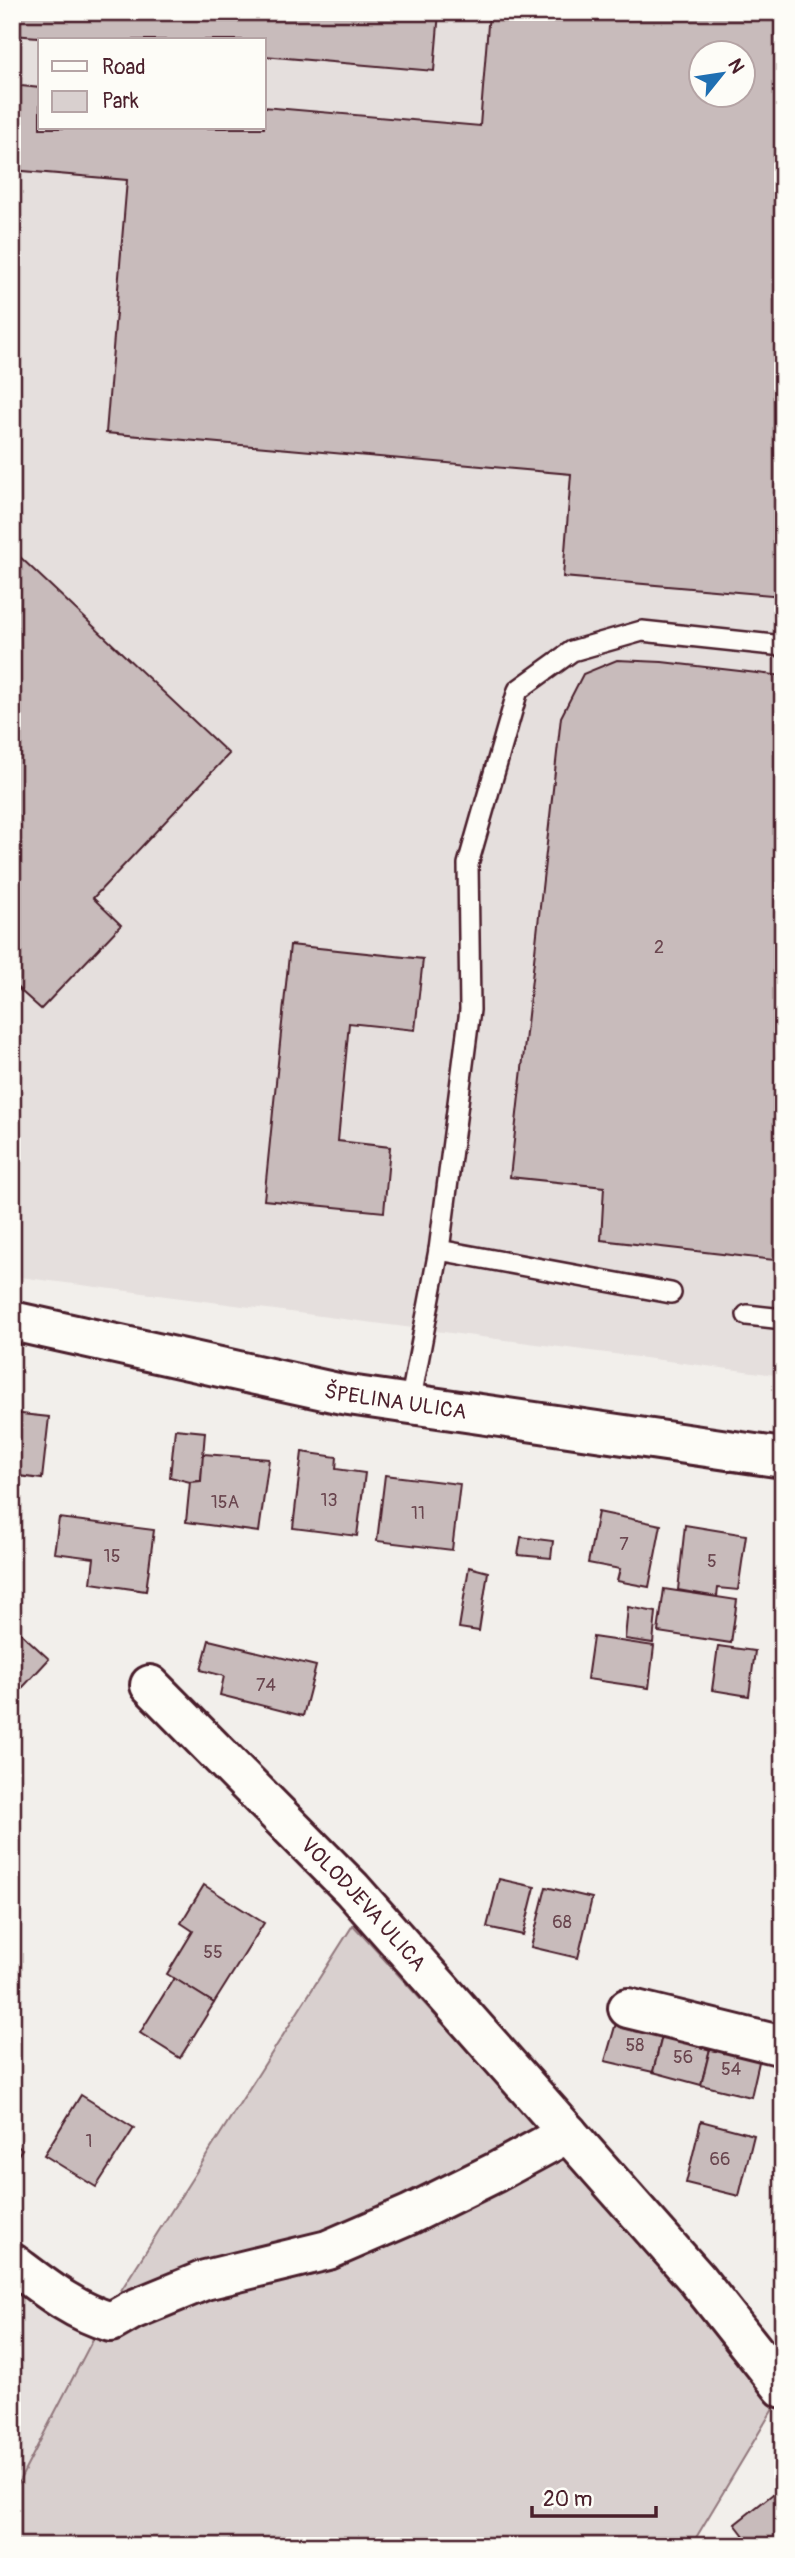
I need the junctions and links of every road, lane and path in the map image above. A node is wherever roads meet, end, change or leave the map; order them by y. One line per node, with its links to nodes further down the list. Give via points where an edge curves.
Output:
1 (783, 646): 2 (lane, via 642,631 572,651 518,690 468,864 470,1010)
2 (439, 1250): 3 (lane); 7 (lane)
3 (671, 1293)
4 (747, 1315): 5 (lane)
5 (783, 1319)
6 (12, 1321): 7 (street, ŠPELINA ULICA, via 342,1394)
7 (410, 1404): 8 (street, ŠPELINA ULICA)
8 (783, 1458)
9 (150, 1685): 12 (street, VOLODJEVA ULICA, via 352,1889)
10 (628, 2008): 11 (street)
11 (783, 2046)
12 (568, 2133): 13 (street, via 447,2196 327,2250 205,2280 111,2322 64,2302); 14 (street, VOLODJEVA ULICA, via 696,2278)
13 (12, 2263)
14 (783, 2388)

